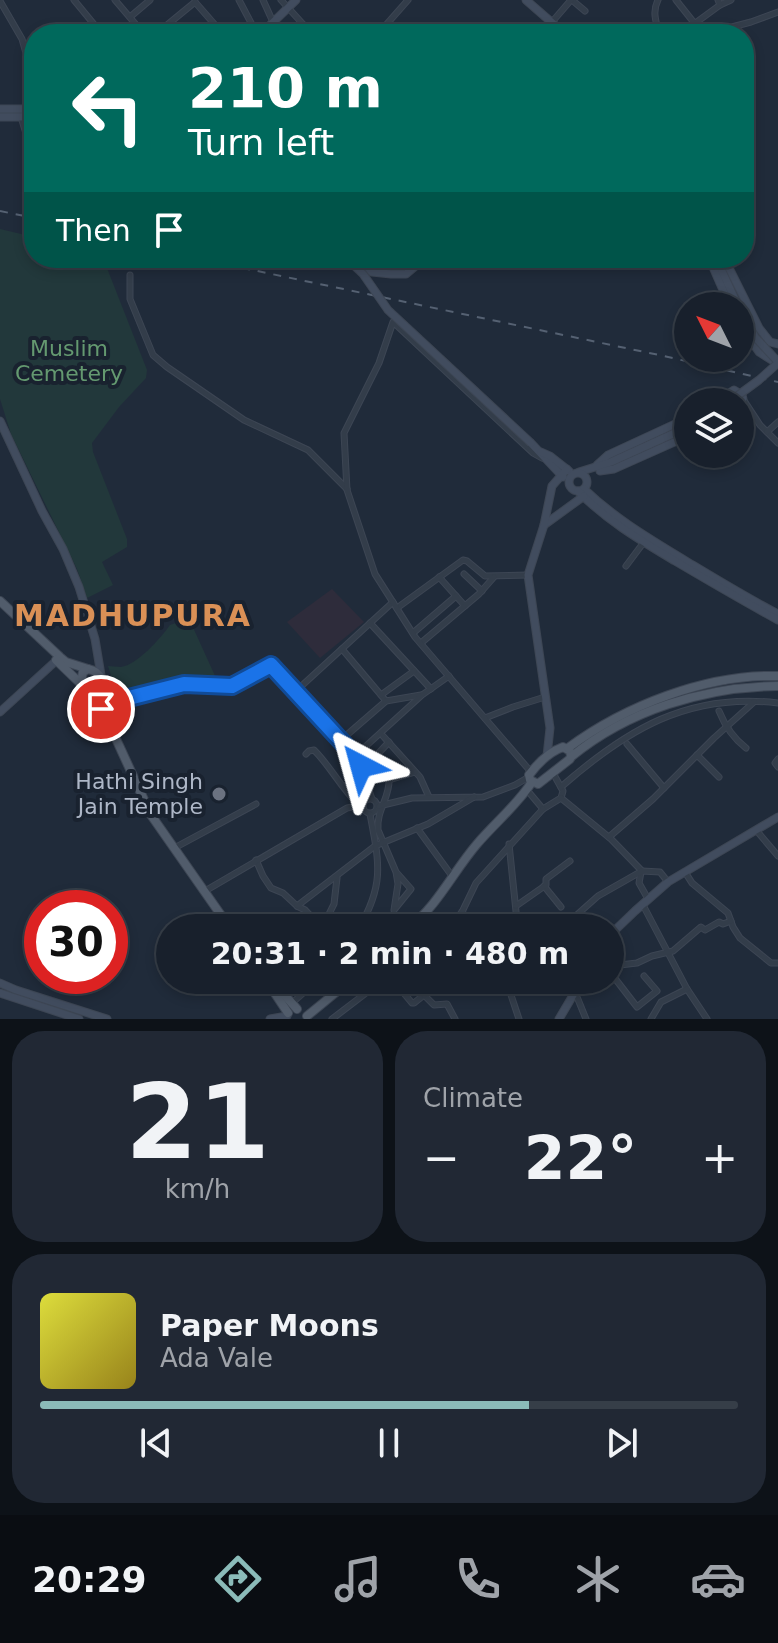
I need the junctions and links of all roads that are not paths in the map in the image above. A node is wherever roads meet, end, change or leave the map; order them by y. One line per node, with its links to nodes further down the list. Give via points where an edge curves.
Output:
1 (74, 0): 23 (street)
2 (115, 0): 20 (street)
3 (150, 0): 20 (street)
4 (239, 0): 27 (street)
5 (263, 0): 21 (street)
6 (281, 0): 17 (street)
7 (299, 0): 17 (street)
8 (408, 0): 30 (street)
9 (526, 0): 22 (street)
10 (572, 0): 18 (street); 22 (street)
11 (658, 0): 31 (street)
12 (676, 0): 32 (street)
13 (731, 0): 16 (street)
14 (0, 1): 34 (street)
15 (194, 1): 25 (street); 26 (street)
16 (719, 2): 32 (street)
17 (288, 10): 21 (street); 28 (street); 29 (street)
18 (585, 11)
19 (778, 12): 33 (street)
20 (130, 17): 24 (street)
21 (273, 22)
22 (552, 22)
23 (94, 24)
24 (136, 24)
25 (168, 24)
26 (214, 24)
27 (255, 24)
28 (272, 24)
29 (302, 24)
30 (387, 24)
31 (656, 24)
32 (694, 24)
33 (743, 24)
34 (24, 46)
35 (0, 109): 36 (street)
36 (24, 109)
37 (0, 117): 38 (street)
38 (21, 117): 39 (street)
39 (24, 127)
40 (354, 268): 64 (street, bridge, via 388,310)
41 (367, 268): 42 (street, via 391,274)
42 (413, 268)
43 (713, 268): 47 (street)
44 (721, 268): 48 (street)
45 (729, 268): 50 (street, via 759,328)
46 (130, 275): 67 (street, via 130,299 153,355 244,420 308,450)
47 (724, 292)
48 (732, 292)
49 (754, 335): 53 (street, bridge)
50 (774, 343): 52 (street)
51 (754, 345): 52 (street)
52 (759, 352): 53 (street)
53 (778, 363): 54 (street, bridge)
54 (748, 388)
55 (754, 416): 60 (street)
56 (0, 421): 89 (street, via 79,587)
57 (778, 422): 60 (street)
58 (674, 424): 65 (street, via 608,455)
59 (0, 429): 87 (street, via 76,589 95,655)
60 (767, 432): 63 (street)
61 (674, 433): 65 (street)
62 (674, 442): 65 (street, via 614,469)
63 (778, 443)
64 (543, 456): 66 (street); 67 (street, via 533,453 393,322 344,433)
65 (598, 469): 66 (street); 68 (street)
66 (570, 473): 68 (street, via 570,488); 68 (street, via 585,475); 69 (street, via 552,486)
67 (347, 490): 79 (street, via 375,574)
68 (584, 490): 69 (street); 70 (street, via 615,523); 81 (street, via 633,528)
69 (544, 525): 73 (street)
70 (644, 542): 71 (street); 81 (street)
71 (626, 566)
72 (464, 574): 76 (street)
73 (528, 575): 75 (street); 98 (street)
74 (439, 577): 75 (street, via 463,560); 77 (street); 79 (street)
75 (495, 577): 76 (street)
76 (482, 591): 80 (street)
77 (456, 596): 80 (street); 83 (street)
78 (0, 604): 86 (main road)
79 (395, 605): 82 (street); 83 (street)
80 (465, 606): 84 (street)
81 (778, 617)
82 (370, 623): 85 (street); 88 (street)
83 (413, 633): 84 (street)
84 (421, 643): 90 (street)
85 (342, 649): 95 (street); 96 (street)
86 (58, 659): 87 (main road); 92 (main road); 105 (street)
87 (88, 669): 89 (main road); 92 (main road)
88 (414, 671): 94 (street); 96 (street)
89 (101, 675): 101 (main road)
90 (449, 676): 94 (street); 106 (street)
91 (778, 676): 114 (main road, via 717,681 653,701)
92 (81, 684): 103 (main road)
93 (778, 686): 114 (main road, via 711,692 657,709)
94 (431, 689): 97 (street)
95 (296, 691): 101 (street, via 271,665 232,686 184,684); 110 (street)
96 (381, 695): 100 (street)
97 (422, 695): 100 (street); 117 (street)
98 (546, 697): 106 (street); 108 (street)
99 (756, 700): 102 (street); 107 (street); 126 (street, via 715,703 664,717 624,738)
100 (386, 701): 110 (street)
101 (109, 703): 103 (main road); 143 (main road, via 143,790)
102 (778, 703)
103 (94, 707): 155 (main road, via 111,728 151,815)
104 (719, 711): 107 (street)
105 (0, 712)
106 (485, 718): 125 (street)
107 (726, 727): 113 (street); 116 (street)
108 (550, 728): 114 (street); 118 (street)
109 (383, 736): 111 (street)
110 (341, 740): 117 (street)
111 (389, 742): 121 (street); 124 (street, via 372,757)
112 (627, 744): 127 (street)
113 (746, 748)
114 (566, 751): 118 (main road); 122 (main road)
115 (306, 754): 133 (street, via 314,750)
116 (697, 755): 123 (street); 127 (street)
117 (355, 756): 131 (street)
118 (547, 756): 125 (main road)
119 (778, 759): 120 (street)
120 (778, 767)
121 (415, 772): 124 (street); 128 (street)
122 (553, 773): 125 (main road); 126 (street)
123 (719, 777)
124 (389, 780): 134 (street)
125 (531, 783): 129 (street); 135 (street); 151 (main road); 164 (main road)
126 (561, 787): 130 (street)
127 (664, 788): 140 (street)
128 (429, 797): 129 (street); 134 (street)
129 (474, 797): 138 (street)
130 (561, 798): 135 (street); 140 (street)
131 (372, 799): 133 (street); 134 (street)
132 (256, 804): 143 (street)
133 (361, 805): 136 (street); 146 (street)
134 (379, 806): 136 (street); 141 (street, via 378,830)
135 (543, 809): 142 (street)
136 (370, 814): 144 (street)
137 (778, 817): 139 (street)
138 (417, 828): 141 (street); 151 (street)
139 (756, 830): 145 (street); 150 (street)
140 (609, 837): 148 (street)
141 (385, 842): 144 (street); 149 (street)
142 (509, 844): 158 (street); 160 (street, via 476,883)
143 (178, 846): 155 (main road)
144 (375, 846): 152 (street); 162 (street, via 379,877)
145 (778, 856)
146 (256, 860): 155 (street); 157 (street, via 271,888)
147 (570, 861): 154 (street)
148 (642, 871): 153 (street, via 660,872); 156 (street, via 639,883); 166 (street, via 598,896)
149 (396, 872): 149 (street, via 398,884 394,910 411,889)
150 (685, 872): 153 (street); 167 (street)
151 (452, 876): 163 (main road)
152 (337, 877): 157 (street); 157 (street, via 334,904 322,928)
153 (668, 882): 156 (street)
154 (544, 886): 158 (street); 159 (street)
155 (207, 889): 161 (main road)
156 (646, 902): 168 (street); 169 (street)
157 (297, 906)
158 (516, 907): 165 (street)
159 (561, 907)
160 (462, 912)
161 (224, 914)
162 (367, 914)
163 (426, 914)
164 (431, 914)
165 (516, 914)
166 (579, 914)
167 (731, 921): 169 (street, via 701,927); 170 (street, via 740,938)
168 (624, 922)
169 (667, 952): 173 (street); 186 (street, via 610,972 637,1007)
170 (778, 963)
171 (644, 976): 186 (street, via 657,991)
172 (0, 983): 190 (street)
173 (687, 989): 187 (street, via 661,1002); 198 (street)
174 (0, 993): 189 (street)
175 (279, 994): 188 (main road)
176 (283, 994): 188 (main road)
177 (310, 994): 188 (street)
178 (325, 994): 188 (main road)
179 (329, 994): 188 (main road)
180 (365, 994): 192 (street)
181 (405, 994): 185 (street, via 412,1003)
182 (511, 994): 194 (street)
183 (574, 994): 195 (street)
184 (576, 994): 196 (street)
185 (424, 995): 193 (street, via 434,1005 447,1004)
186 (647, 1000): 187 (street)
187 (657, 1010): 197 (street)
188 (298, 1014): 191 (street)
189 (79, 1019)
190 (107, 1019)
191 (270, 1019)
192 (332, 1019)
193 (455, 1019)
194 (519, 1019)
195 (559, 1019)
196 (586, 1019)
197 (651, 1019)
198 (707, 1019)

